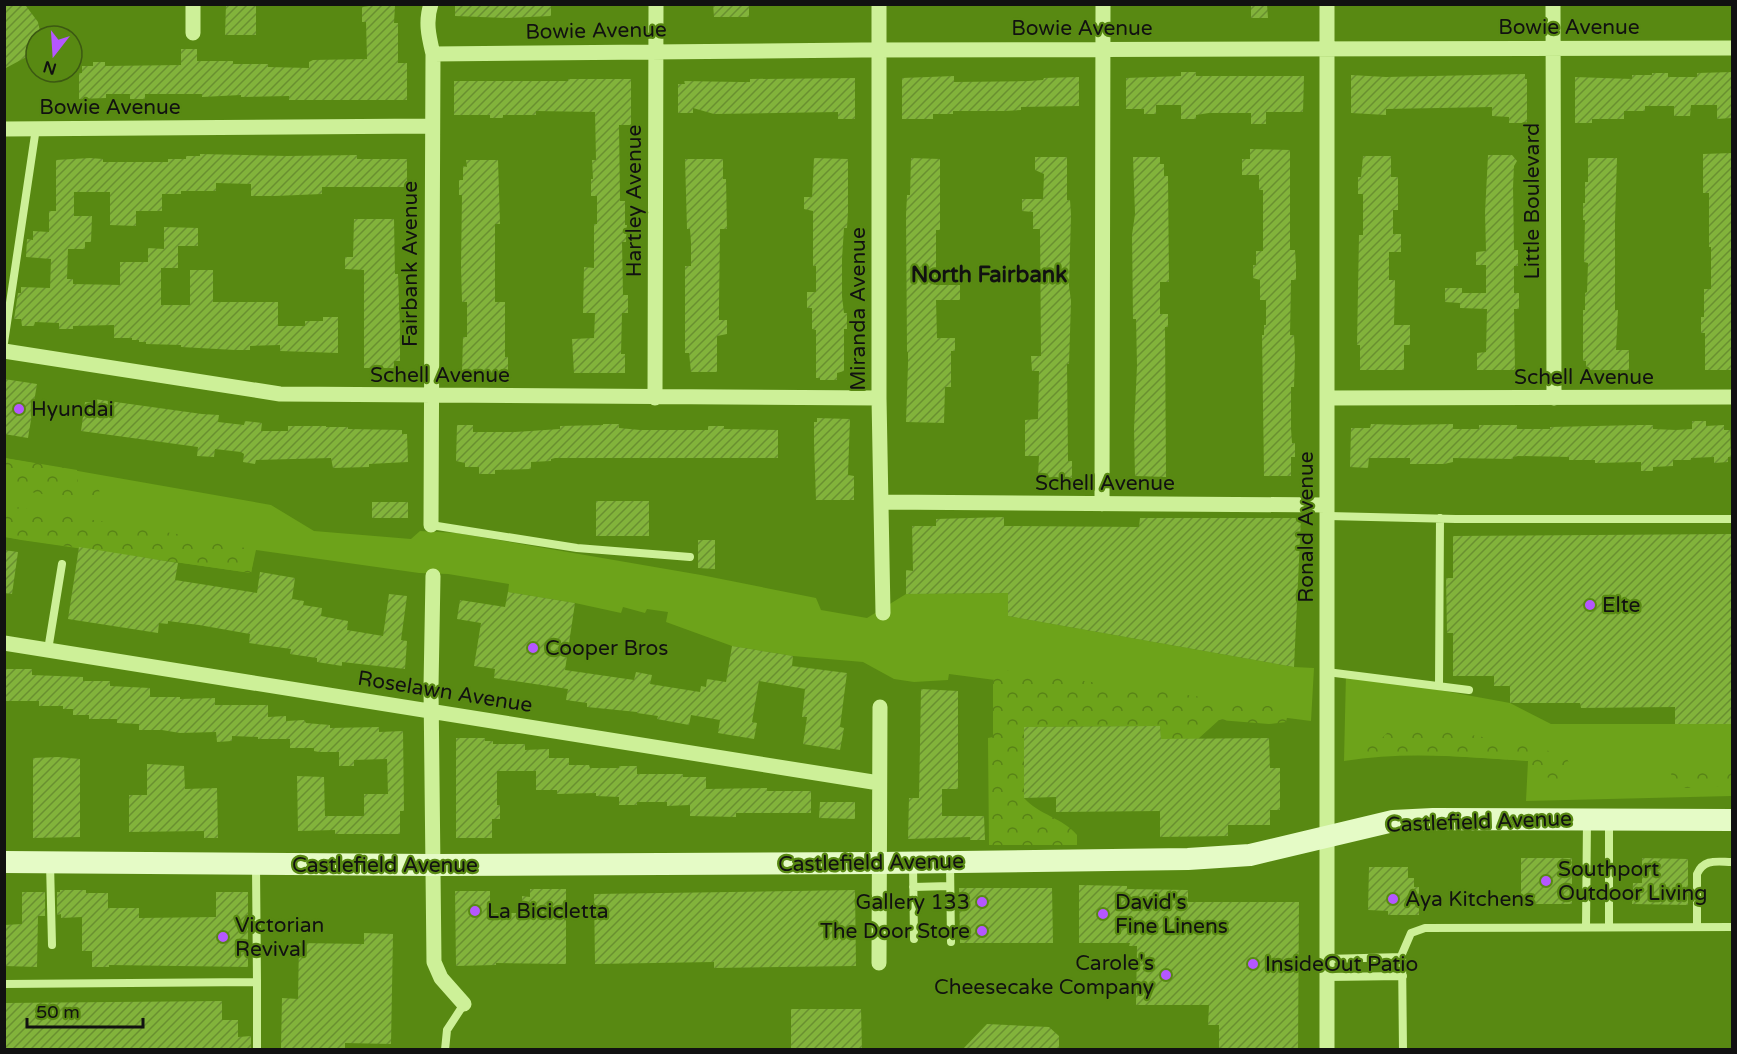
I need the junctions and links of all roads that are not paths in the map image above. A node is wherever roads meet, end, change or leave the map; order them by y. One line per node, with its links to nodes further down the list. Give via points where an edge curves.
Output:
1 (193, 4): 8 (street)
2 (431, 4): 15 (street, Fairbank Avenue, via 428,30)
3 (656, 4): 14 (street, Hartley Avenue)
4 (879, 4): 13 (street, Miranda Avenue)
5 (1103, 4): 11 (street)
6 (1327, 4): 12 (street, Ronald Avenue)
7 (1553, 4): 9 (street, Little Boulevard)
8 (193, 33)
9 (1553, 47): 10 (street, Bowie Avenue); 12 (street, Bowie Avenue); 26 (street, Little Boulevard)
10 (1732, 48)
11 (1103, 49): 12 (street, Bowie Avenue); 13 (street, Bowie Avenue); 28 (street)
12 (1327, 49): 25 (street, Ronald Avenue)
13 (879, 50): 14 (street, Bowie Avenue); 24 (street, Miranda Avenue)
14 (656, 52): 15 (street, Bowie Avenue); 23 (street, Hartley Avenue)
15 (433, 54): 16 (street, Fairbank Avenue)
16 (431, 126): 17 (street, Bowie Avenue); 21 (street, Fairbank Avenue)
17 (36, 128): 18 (street, Bowie Avenue); 19 (lane)
18 (4, 129)
19 (4, 344)
20 (4, 351): 21 (street, Schell Avenue, via 280,394)
21 (432, 397): 23 (street, Schell Avenue); 32 (street, Fairbank Avenue)
22 (1732, 397): 26 (street, Schell Avenue)
23 (654, 398): 24 (street, Schell Avenue)
24 (879, 398): 27 (street, Miranda Avenue)
25 (1327, 398): 26 (street, Schell Avenue); 29 (street, Ronald Avenue)
26 (1554, 398)
27 (882, 502): 28 (street, Schell Avenue); 36 (street, Miranda Avenue)
28 (1102, 504): 29 (street, Schell Avenue)
29 (1327, 510): 30 (lane); 39 (street, Ronald Avenue)
30 (1440, 519): 31 (lane); 40 (lane)
31 (1732, 519)
32 (431, 525): 33 (lane, via 577,548)
33 (690, 557)
34 (62, 564): 38 (lane)
35 (433, 576): 43 (street)
36 (883, 613)
37 (4, 643): 38 (street, Roselawn Avenue)
38 (48, 650): 43 (street, Roselawn Avenue)
39 (1327, 672): 40 (lane); 47 (street, Ronald Avenue)
40 (1439, 686): 41 (lane)
41 (1469, 690)
42 (880, 706): 44 (street)
43 (432, 711): 44 (street, Roselawn Avenue); 55 (street)
44 (879, 783): 53 (street)
45 (1598, 819): 46 (street, Castlefield Avenue); 47 (street, Castlefield Avenue, via 1393,821); 58 (lane); 59 (lane)
46 (1732, 819)
47 (1326, 837): 51 (street, Castlefield Avenue, via 1250,855); 66 (street, Ronald Avenue)
48 (4, 862): 49 (street, Castlefield Avenue)
49 (50, 862): 54 (street, Castlefield Avenue); 64 (lane)
50 (912, 862): 51 (street, Castlefield Avenue); 53 (street, Castlefield Avenue); 57 (lane)
51 (950, 862): 56 (lane)
52 (1732, 862): 60 (lane, via 1706,862 1700,867)
53 (879, 863): 55 (street, Castlefield Avenue); 67 (street)
54 (256, 864): 55 (street, Castlefield Avenue); 70 (lane)
55 (433, 865): 72 (street, via 434,962 441,978)
56 (950, 886): 57 (lane); 63 (lane)
57 (913, 887): 62 (lane)
58 (1586, 927): 59 (lane); 65 (lane, via 1425,928 1411,933)
59 (1609, 927): 60 (lane)
60 (1697, 927): 61 (lane)
61 (1732, 927)
62 (914, 939)
63 (951, 942)
64 (52, 945)
65 (1402, 957): 66 (lane); 68 (lane)
66 (1326, 959): 69 (street, Ronald Avenue)
67 (879, 963)
68 (1403, 976): 69 (lane); 76 (lane)
69 (1327, 977): 75 (street, Ronald Avenue)
70 (257, 982): 71 (lane); 73 (lane)
71 (4, 984)
72 (464, 1004): 74 (lane, via 447,1030)
73 (257, 1050)
74 (444, 1050)
75 (1327, 1050)
76 (1403, 1050)

